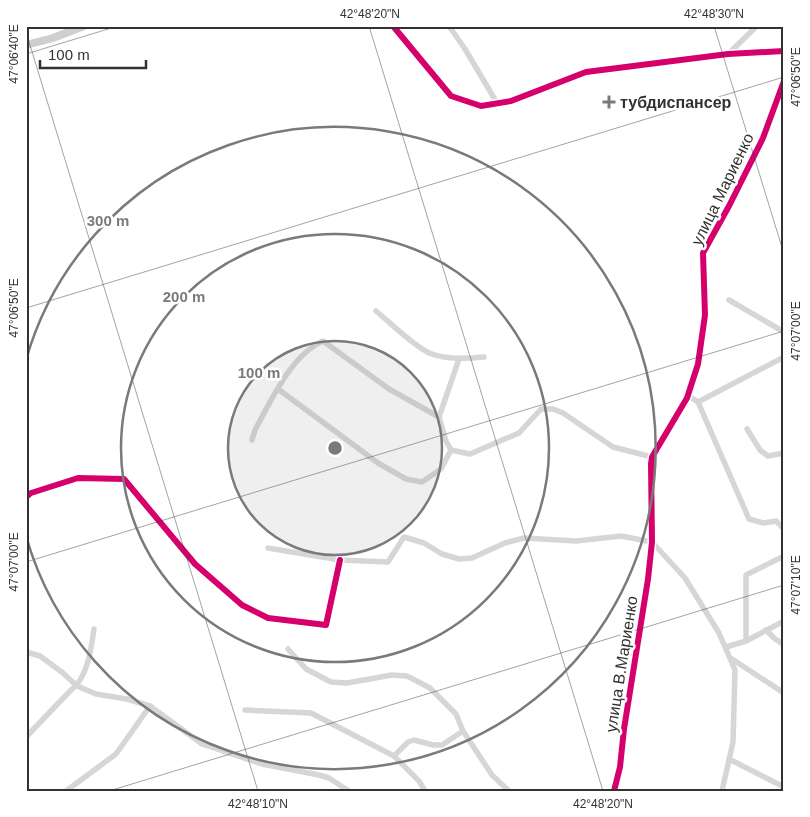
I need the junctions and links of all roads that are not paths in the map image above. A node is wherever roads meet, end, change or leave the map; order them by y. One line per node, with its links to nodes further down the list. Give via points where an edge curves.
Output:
1 (84, 26): 5 (street)
2 (393, 26): 9 (street, via 451,96 481,106)
3 (449, 26): 9 (street)
4 (757, 26): 7 (street)
5 (26, 45)
6 (784, 51): 7 (street)
7 (728, 54): 9 (street, via 586,72 511,101)
8 (784, 81): 17 (street, улица Мариенко, via 763,138 703,253 705,315 698,364)
9 (497, 103)
10 (729, 300): 12 (street)
11 (376, 311): 15 (street, via 430,353)
12 (784, 332)
13 (484, 357): 15 (street)
14 (784, 357): 18 (street)
15 (459, 359): 19 (street)
16 (278, 389): 19 (street, via 287,372 315,344 323,341 389,389); 21 (street); 22 (street, via 378,463 406,479 422,482 441,469)
17 (687, 395): 18 (street); 24 (street, улица Мариенко)
18 (698, 402): 26 (street, via 749,519 764,523 776,521)
19 (439, 417): 22 (street)
20 (747, 429): 23 (street, via 760,450 768,456)
21 (252, 440)
22 (451, 450): 24 (street, via 470,454 519,433 541,409 553,409 613,447)
23 (784, 453)
24 (652, 457): 27 (street, улица Мариенко)
25 (26, 497): 30 (street, via 78,478 124,479 195,564 242,605 268,618 326,625)
26 (784, 529)
27 (652, 542): 30 (street, via 620,536 576,541 524,538 472,558 459,559 404,537 388,562); 36 (street, via 685,578); 53 (street, улица В.Мариенко)
28 (268, 548): 30 (street)
29 (784, 556): 34 (street, via 746,575)
30 (340, 560)
31 (784, 621): 33 (street)
32 (94, 629): 40 (street, via 89,660)
33 (766, 630): 34 (street); 35 (street)
34 (746, 641): 36 (street)
35 (784, 645)
36 (726, 647): 39 (street)
37 (288, 649): 44 (street, via 306,669 331,682 347,683 392,675 416,680 430,688 456,714)
38 (26, 652): 40 (street, via 40,656)
39 (730, 658): 41 (street); 47 (street, via 735,670)
40 (77, 686): 42 (street, via 96,694); 45 (street)
41 (784, 693)
42 (150, 706): 49 (street, via 116,754); 50 (street, via 202,744 262,764 329,778)
43 (245, 710): 46 (street, via 311,713)
44 (463, 731): 46 (street, via 442,745 414,740 408,742); 52 (street, via 492,775)
45 (26, 737)
46 (394, 756): 51 (street)
47 (729, 759): 48 (street); 54 (street)
48 (784, 787)
49 (66, 791)
50 (349, 791)
51 (425, 791)
52 (509, 791)
53 (614, 791)
54 (722, 791)

